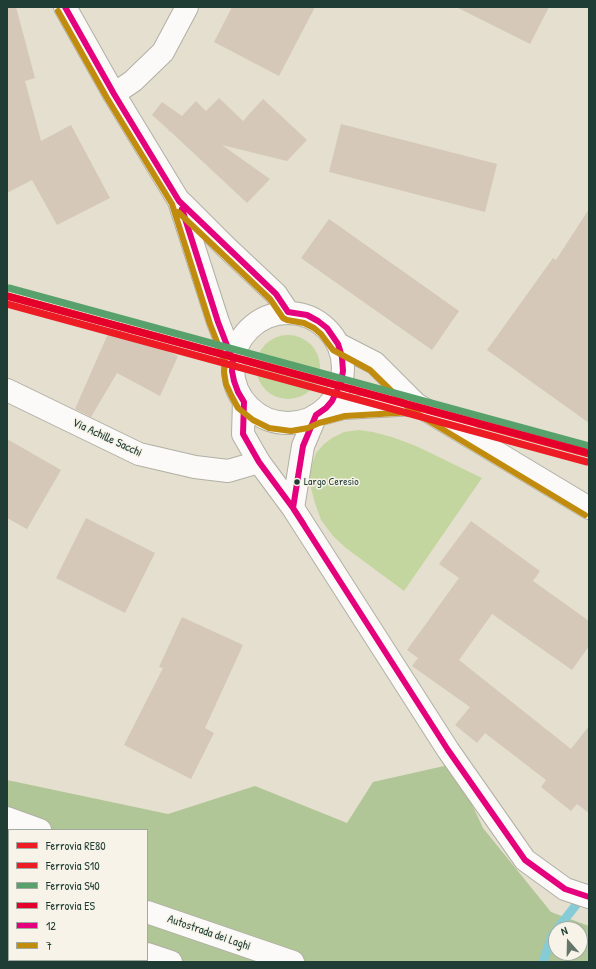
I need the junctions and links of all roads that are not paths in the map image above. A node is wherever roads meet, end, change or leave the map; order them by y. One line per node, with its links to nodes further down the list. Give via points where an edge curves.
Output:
1 (65, 7): 3 (main road)
2 (187, 7): 3 (main road, via 163,52 133,81)
3 (114, 94): 4 (main road)
4 (179, 201): 5 (main road, via 276,294); 7 (main road)
5 (288, 312): 6 (main road, via 307,315 318,321 327,328); 7 (main road, via 264,318 253,324 236,344)
6 (338, 344): 10 (main road, via 375,363); 11 (main road, via 342,357 341,382 332,401)
7 (233, 361): 9 (main road, via 234,381)
8 (7, 390): 12 (main road, Via Achille Sacchi, via 139,454 195,467 228,471)
9 (244, 402): 11 (main road, via 256,413 272,421 291,423); 12 (main road, via 243,434)
10 (416, 404): 11 (main road, via 344,408); 14 (main road)
11 (316, 415): 13 (main road, via 303,446)
12 (259, 462): 13 (main road)
13 (293, 508): 17 (main road, via 448,750 525,860 565,889)
14 (589, 508)
15 (7, 818): 16 (main road)
16 (37, 829)
17 (589, 897)
18 (148, 912): 21 (main road, Autostrada dei Laghi)
19 (148, 954): 20 (main road)
20 (171, 962)
21 (293, 962)

